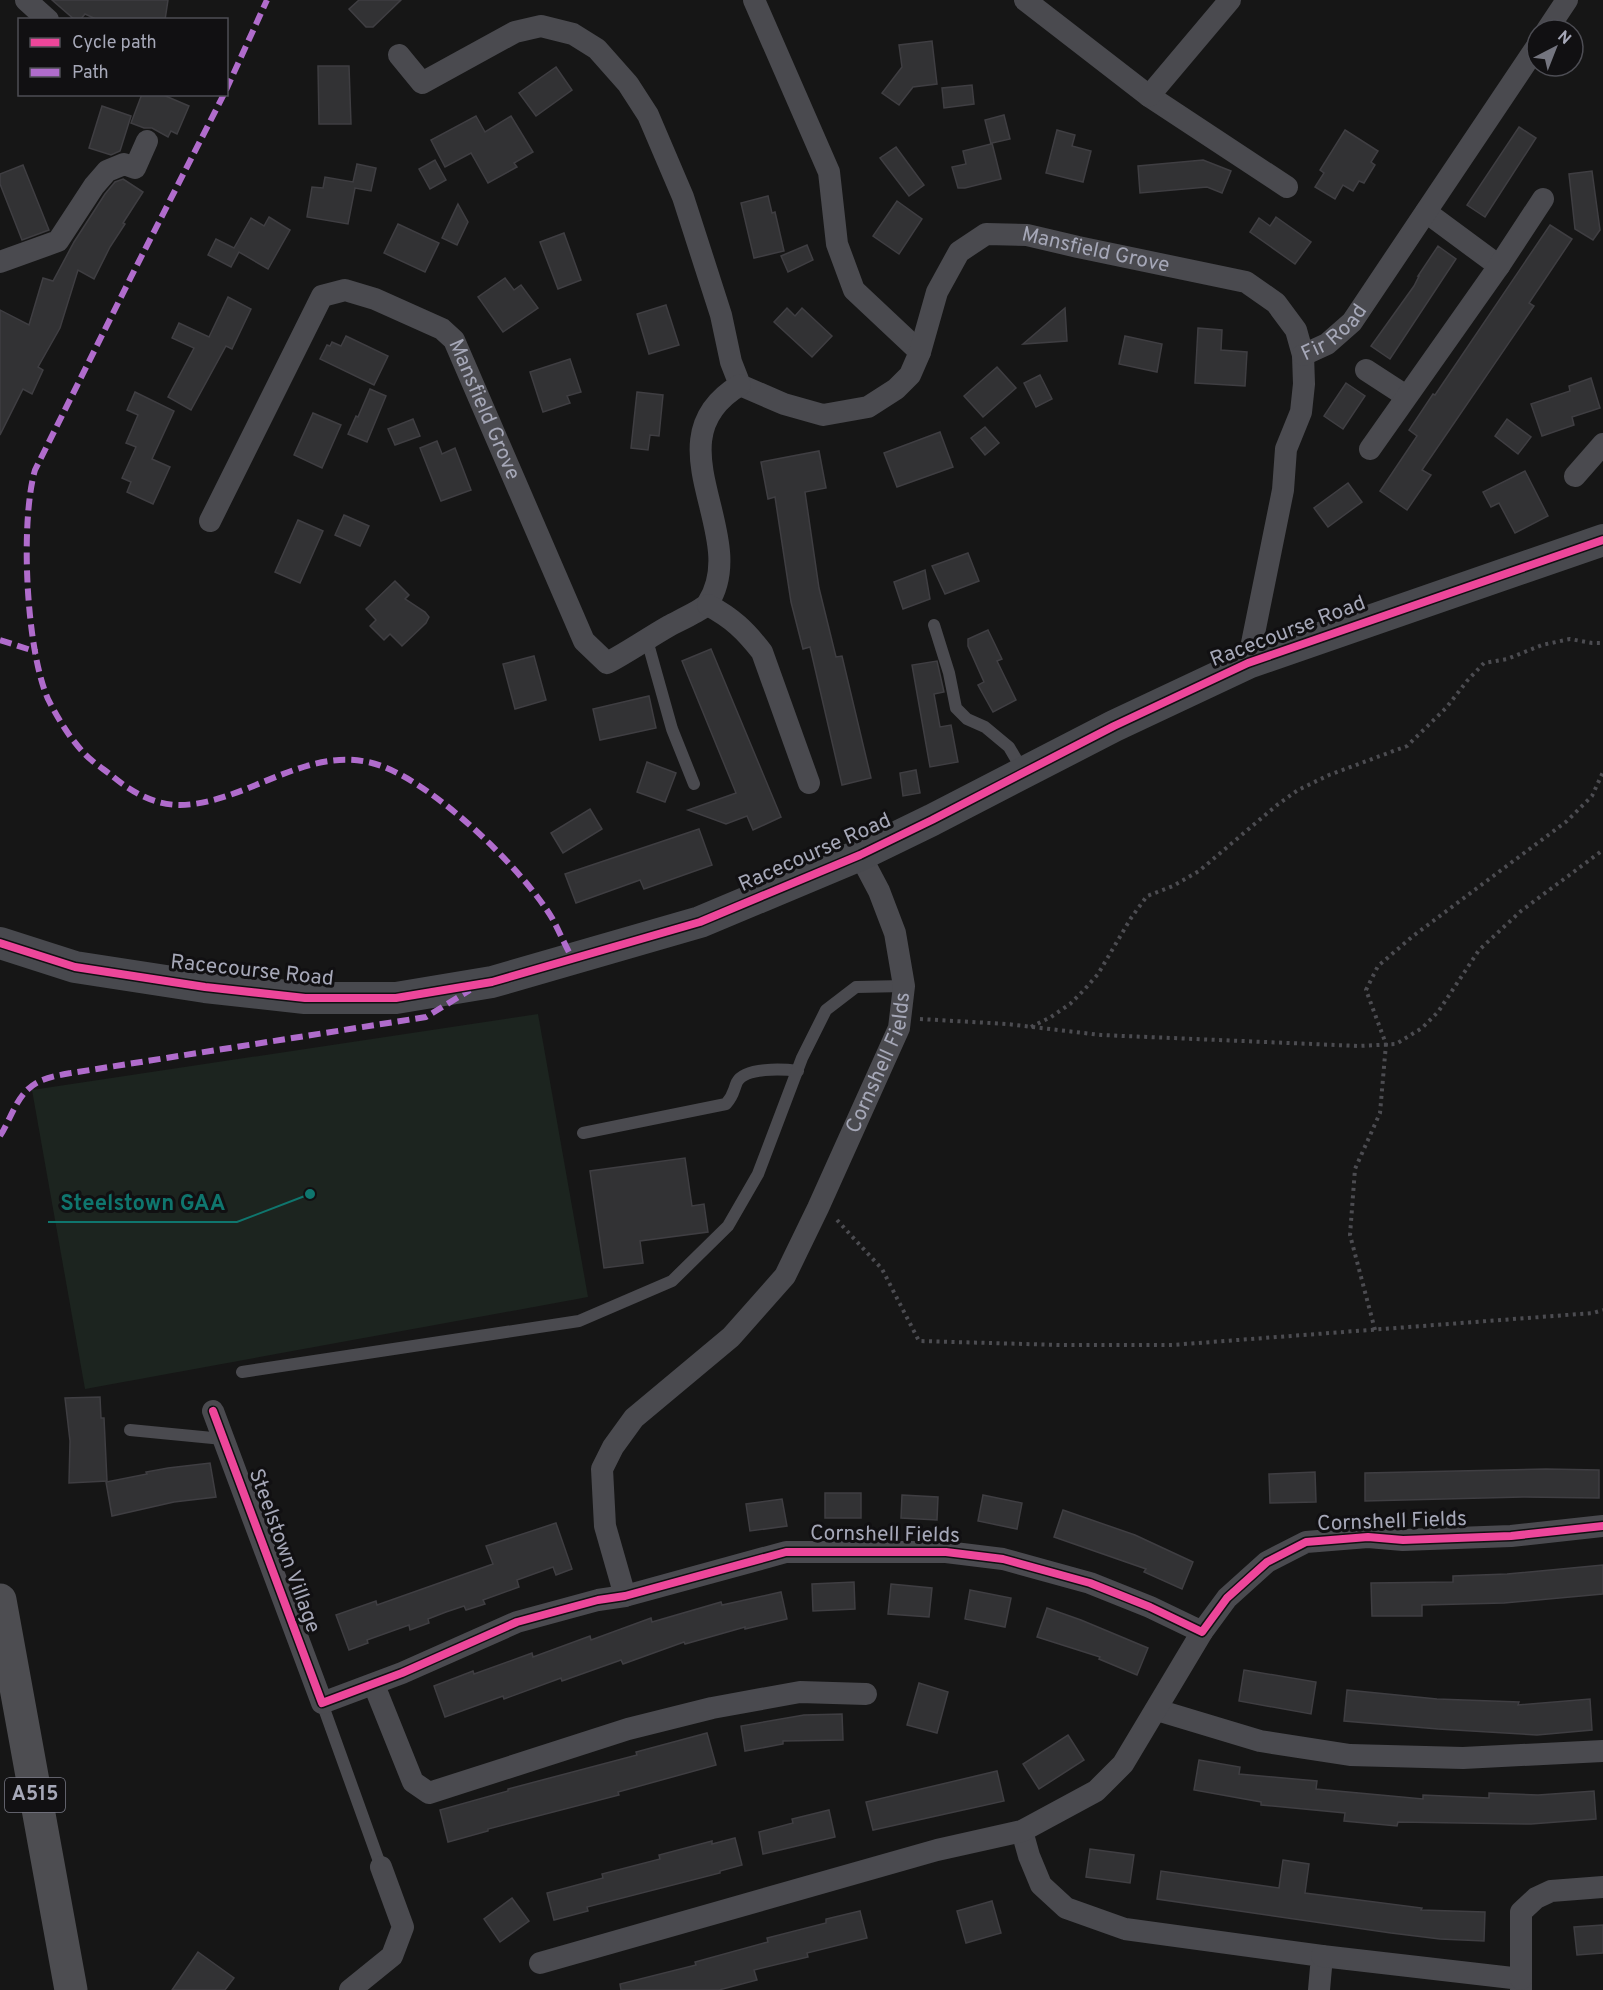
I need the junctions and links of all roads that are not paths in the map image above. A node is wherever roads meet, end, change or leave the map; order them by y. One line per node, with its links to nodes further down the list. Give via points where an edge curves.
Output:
1 (26, 0): 6 (street)
2 (754, 0): 17 (street, via 829,172 837,244 854,290)
3 (1025, 0): 10 (street)
4 (1230, 0): 10 (street)
5 (1567, 0): 7 (street)
6 (46, 18)
7 (1556, 18)
8 (399, 55): 20 (street, via 422,83 515,32 541,26 573,34 597,49 628,84 648,116 683,197)
9 (1525, 64): 14 (street, Fir Road)
10 (1149, 96): 12 (street)
11 (147, 141): 15 (street, via 135,168 124,164 107,171 58,241)
12 (1287, 187)
13 (1543, 199): 16 (street)
14 (1426, 212): 16 (street); 18 (street, Fir Road, via 1352,322 1327,344)
15 (0, 262)
16 (1499, 266): 21 (street)
17 (920, 352): 18 (street, Mansfield Grove, via 937,292 959,252 986,234 1027,235 1246,282 1276,303 1296,330); 20 (street, Mansfield Grove, via 910,375 868,407 823,415)
18 (1304, 355): 30 (street, Fir Road, via 1301,412 1286,449 1283,490)
19 (1366, 370): 21 (street)
20 (740, 385): 27 (street, via 724,395 708,414 701,438 701,460 719,554 717,580)
21 (1406, 396): 23 (street)
22 (1603, 444): 24 (street)
23 (1370, 449)
24 (1575, 476)
25 (210, 521): 29 (street, Mansfield Grove, via 322,296 345,290 442,329 454,340 584,641 607,663)
26 (1603, 540): 30 (street, Racecourse Road)
27 (708, 604): 29 (street, Mansfield Grove); 32 (street, via 729,616 762,652)
28 (933, 625): 31 (lane, via 956,708 1009,747)
29 (647, 640): 33 (lane, via 672,729)
30 (1248, 663): 31 (street, Racecourse Road)
31 (1023, 772): 34 (street, Racecourse Road)
32 (809, 783)
33 (694, 784)
34 (860, 855): 36 (street, Racecourse Road, via 700,922 492,982 396,998 305,998); 38 (street, Cornshell Fields, via 895,933)
35 (0, 943): 36 (street, Racecourse Road)
36 (75, 967): 37 (street, Racecourse Road)
37 (0, 968)
38 (904, 986): 39 (lane, via 856,987 826,1010); 46 (street, Cornshell Fields, via 899,1028 785,1276 731,1337 634,1418 602,1469 605,1526)
39 (798, 1071): 40 (lane, via 777,1069 744,1074 726,1104); 41 (lane, via 758,1174 728,1226 672,1281 579,1321)
40 (583, 1133)
41 (242, 1372)
42 (213, 1411): 44 (street, Steelstown Village)
43 (130, 1430): 44 (lane)
44 (223, 1439): 51 (street, Steelstown Village)
45 (1603, 1526): 48 (street, Cornshell Fields, via 1511,1536 1403,1540 1368,1537 1306,1542 1267,1562 1227,1598)
46 (625, 1596): 48 (street, Cornshell Fields, via 786,1552 946,1552 1003,1559 1090,1583); 49 (street, via 517,1622)
47 (0, 1600): 60 (highway, A515)
48 (1202, 1632): 52 (street, Cornshell Fields)
49 (374, 1685): 50 (street, via 413,1782 429,1793 628,1729 712,1708 801,1692); 51 (street)
50 (866, 1694)
51 (322, 1703): 55 (lane)
52 (1157, 1710): 53 (street, via 1260,1740 1350,1755 1464,1758); 54 (street, Cornshell Fields, via 1123,1764 1096,1791)
53 (1603, 1751)
54 (1022, 1831): 57 (street, via 1041,1885 1066,1908 1125,1929); 58 (street, Cornshell Fields, via 937,1850)
55 (381, 1867): 61 (street, via 403,1927 392,1956)
56 (1603, 1887): 59 (street, via 1551,1892 1536,1898 1521,1912)
57 (1322, 1956): 59 (street); 62 (street)
58 (540, 1963)
59 (1521, 1985)
60 (71, 1990)
61 (350, 1990)
62 (1319, 1990)

